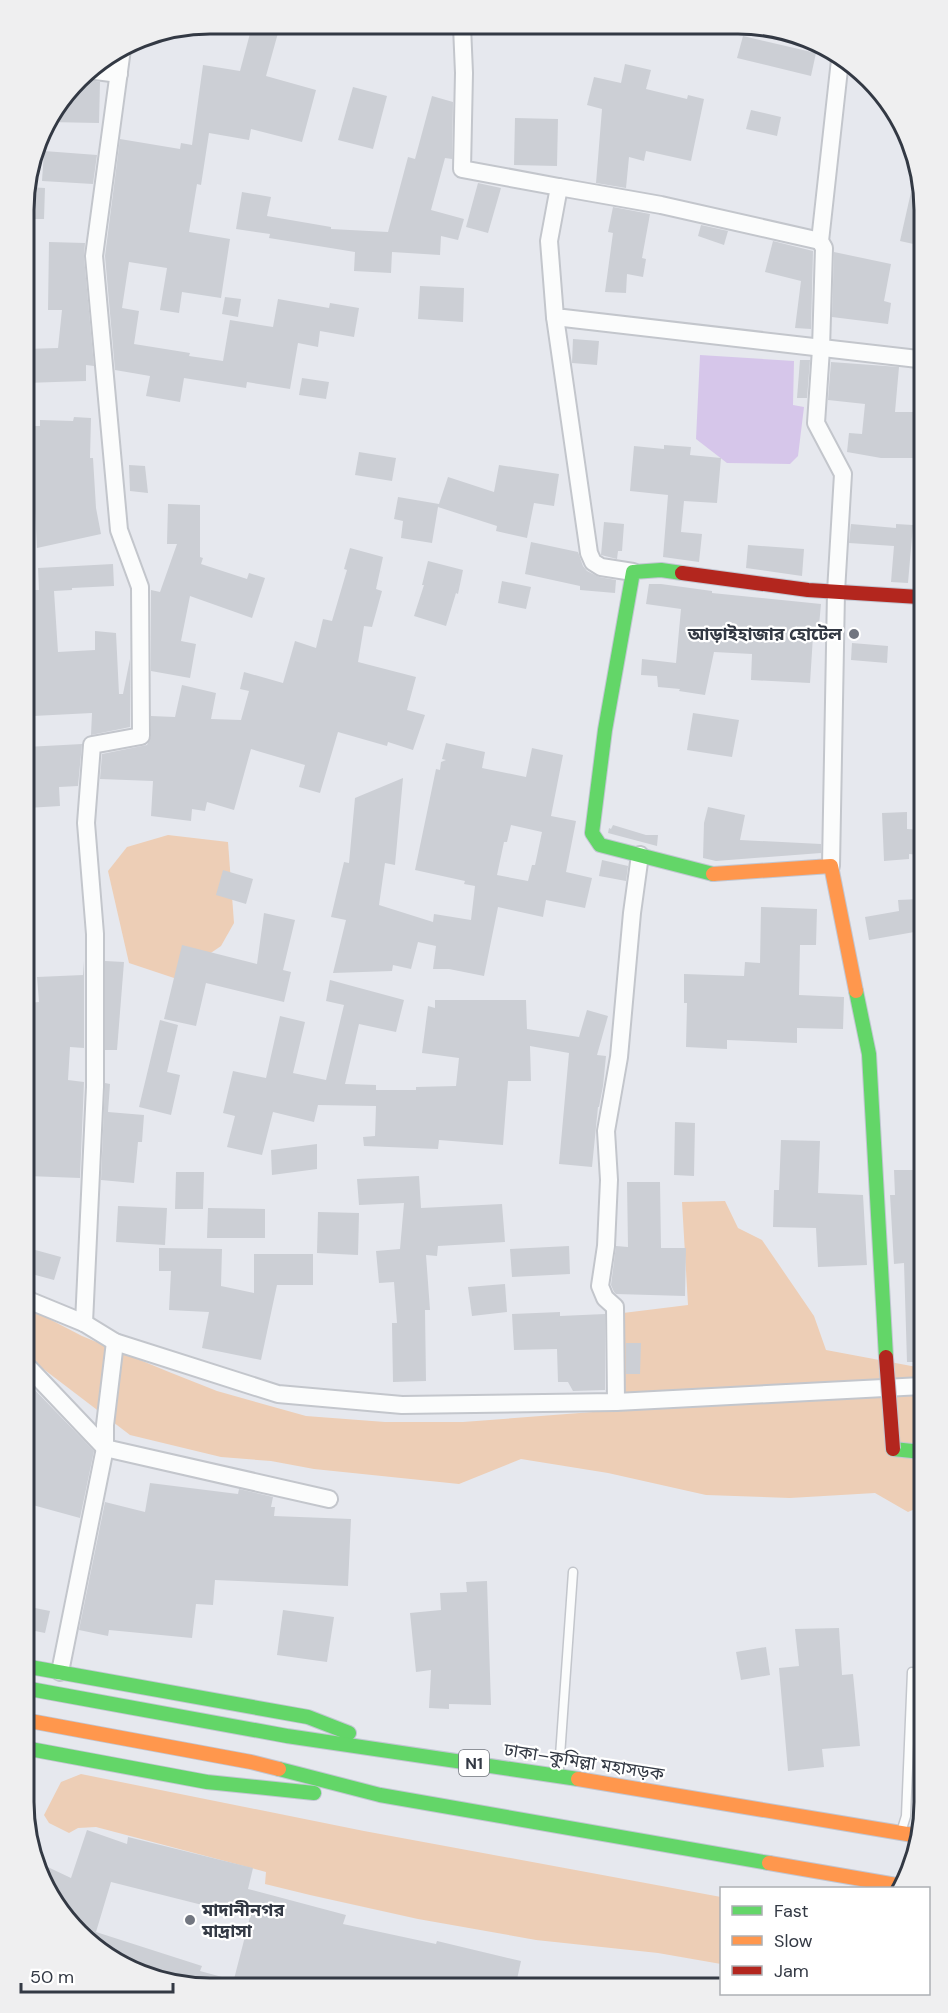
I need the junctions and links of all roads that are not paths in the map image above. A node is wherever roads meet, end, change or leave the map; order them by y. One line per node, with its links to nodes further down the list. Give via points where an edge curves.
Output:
1 (462, 34): 6 (street, via 462,169)
2 (121, 59): 5 (street)
3 (839, 67): 7 (street)
4 (102, 72): 5 (street)
5 (119, 74): 17 (street, via 94,256 119,530 140,587 141,736 92,745 86,823 95,934 95,1087)
6 (559, 187): 7 (street, via 661,205); 8 (street, via 549,241)
7 (819, 241): 9 (street, via 824,248)
8 (555, 317): 9 (street); 11 (street, via 589,553 601,567)
9 (821, 349): 10 (street); 12 (street, via 816,423 843,474)
10 (914, 359)
11 (633, 572): 12 (main road, via 661,570); 14 (main road, via 604,730 592,833 600,845)
12 (836, 592): 13 (main road); 15 (street)
13 (914, 597)
14 (640, 855): 15 (main road, via 715,875); 21 (street, via 619,1057 606,1131 609,1180 600,1286 615,1307)
15 (831, 866): 23 (main road, bridge, via 869,1054 893,1449)
16 (34, 1303): 17 (street)
17 (84, 1323): 18 (street)
18 (115, 1344): 21 (street, via 278,1394 402,1405); 22 (street)
19 (34, 1374): 22 (street)
20 (913, 1386): 21 (street)
21 (616, 1402)
22 (105, 1448): 24 (street); 27 (street)
23 (913, 1451)
24 (329, 1499)
25 (573, 1572): 33 (lane)
26 (34, 1667): 27 (main road)
27 (60, 1672): 31 (main road, via 308,1717)
28 (912, 1672): 35 (lane, via 906,1816)
29 (34, 1690): 31 (main road, ঢাকা–কুমিল্লা মহাসড়ক / N1, via 287,1736)
30 (34, 1722): 34 (main road, via 251,1762)
31 (385, 1749): 33 (main road, ঢাকা–কুমিল্লা মহাসড়ক / N1)
32 (34, 1750): 34 (main road, via 248,1788)
33 (558, 1776): 35 (main road, ঢাকা–কুমিল্লা মহাসড়ক / N1)
34 (380, 1795): 37 (main road)
35 (901, 1833): 36 (main road, ঢাকা–কুমিল্লা মহাসড়ক / N1)
36 (910, 1835)
37 (893, 1884)

